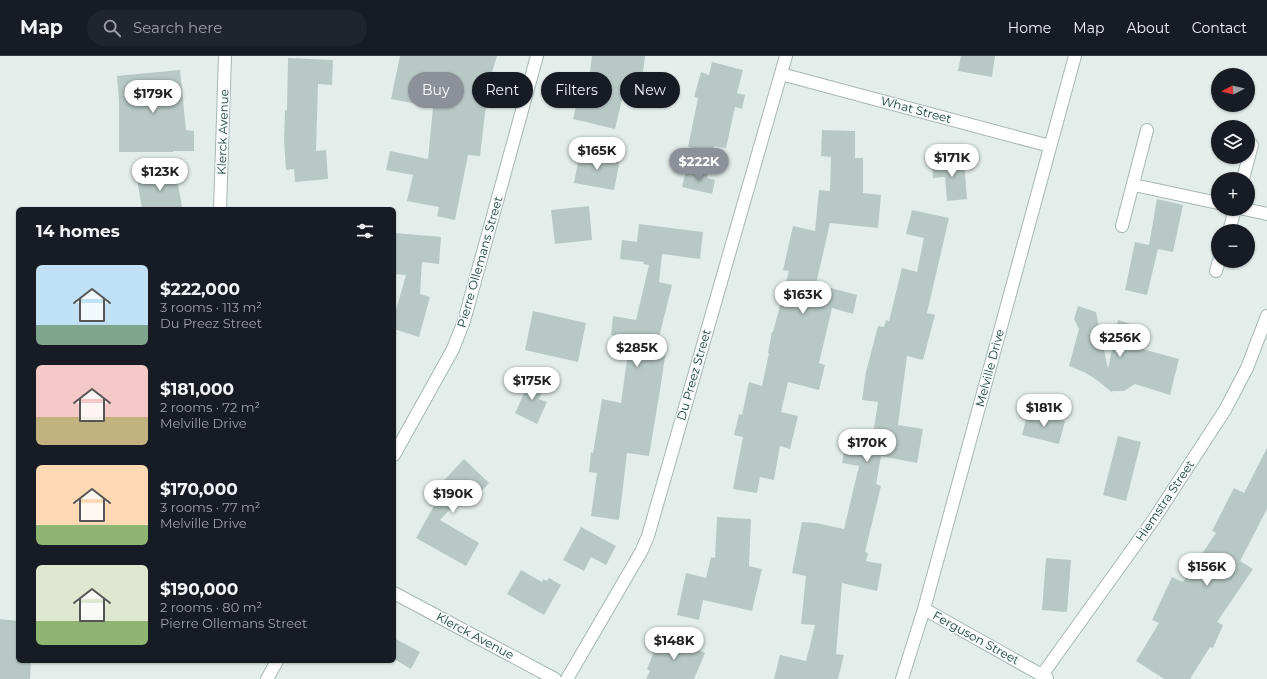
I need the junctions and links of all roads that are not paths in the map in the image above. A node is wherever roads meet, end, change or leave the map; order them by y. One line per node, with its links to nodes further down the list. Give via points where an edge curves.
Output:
1 (225, 56): 10 (street, Klerck Avenue)
2 (537, 56): 15 (street, Pierre Ollemans Street, via 464,321 453,349)
3 (786, 56): 5 (street, Du Preez Street)
4 (1075, 56): 7 (street, Melville Drive)
5 (781, 74): 7 (street, What Street); 22 (street, Du Preez Street, via 648,536)
6 (1147, 130): 8 (street)
7 (1050, 146): 17 (street, Melville Drive)
8 (1134, 185): 9 (street); 13 (street)
9 (1211, 202)
10 (220, 207)
11 (1255, 211): 12 (street)
12 (1267, 214)
13 (1122, 226)
14 (1267, 316): 19 (street, Hiemstra Street, via 1247,368 1225,410 1154,519)
15 (396, 451)
16 (396, 594): 21 (street, Klerck Avenue)
17 (924, 609): 19 (street, Ferguson Street); 23 (street, Melville Drive)
18 (276, 663): 20 (street)
19 (1045, 677)
20 (267, 679)
21 (555, 679)
22 (567, 679)
23 (902, 679)

